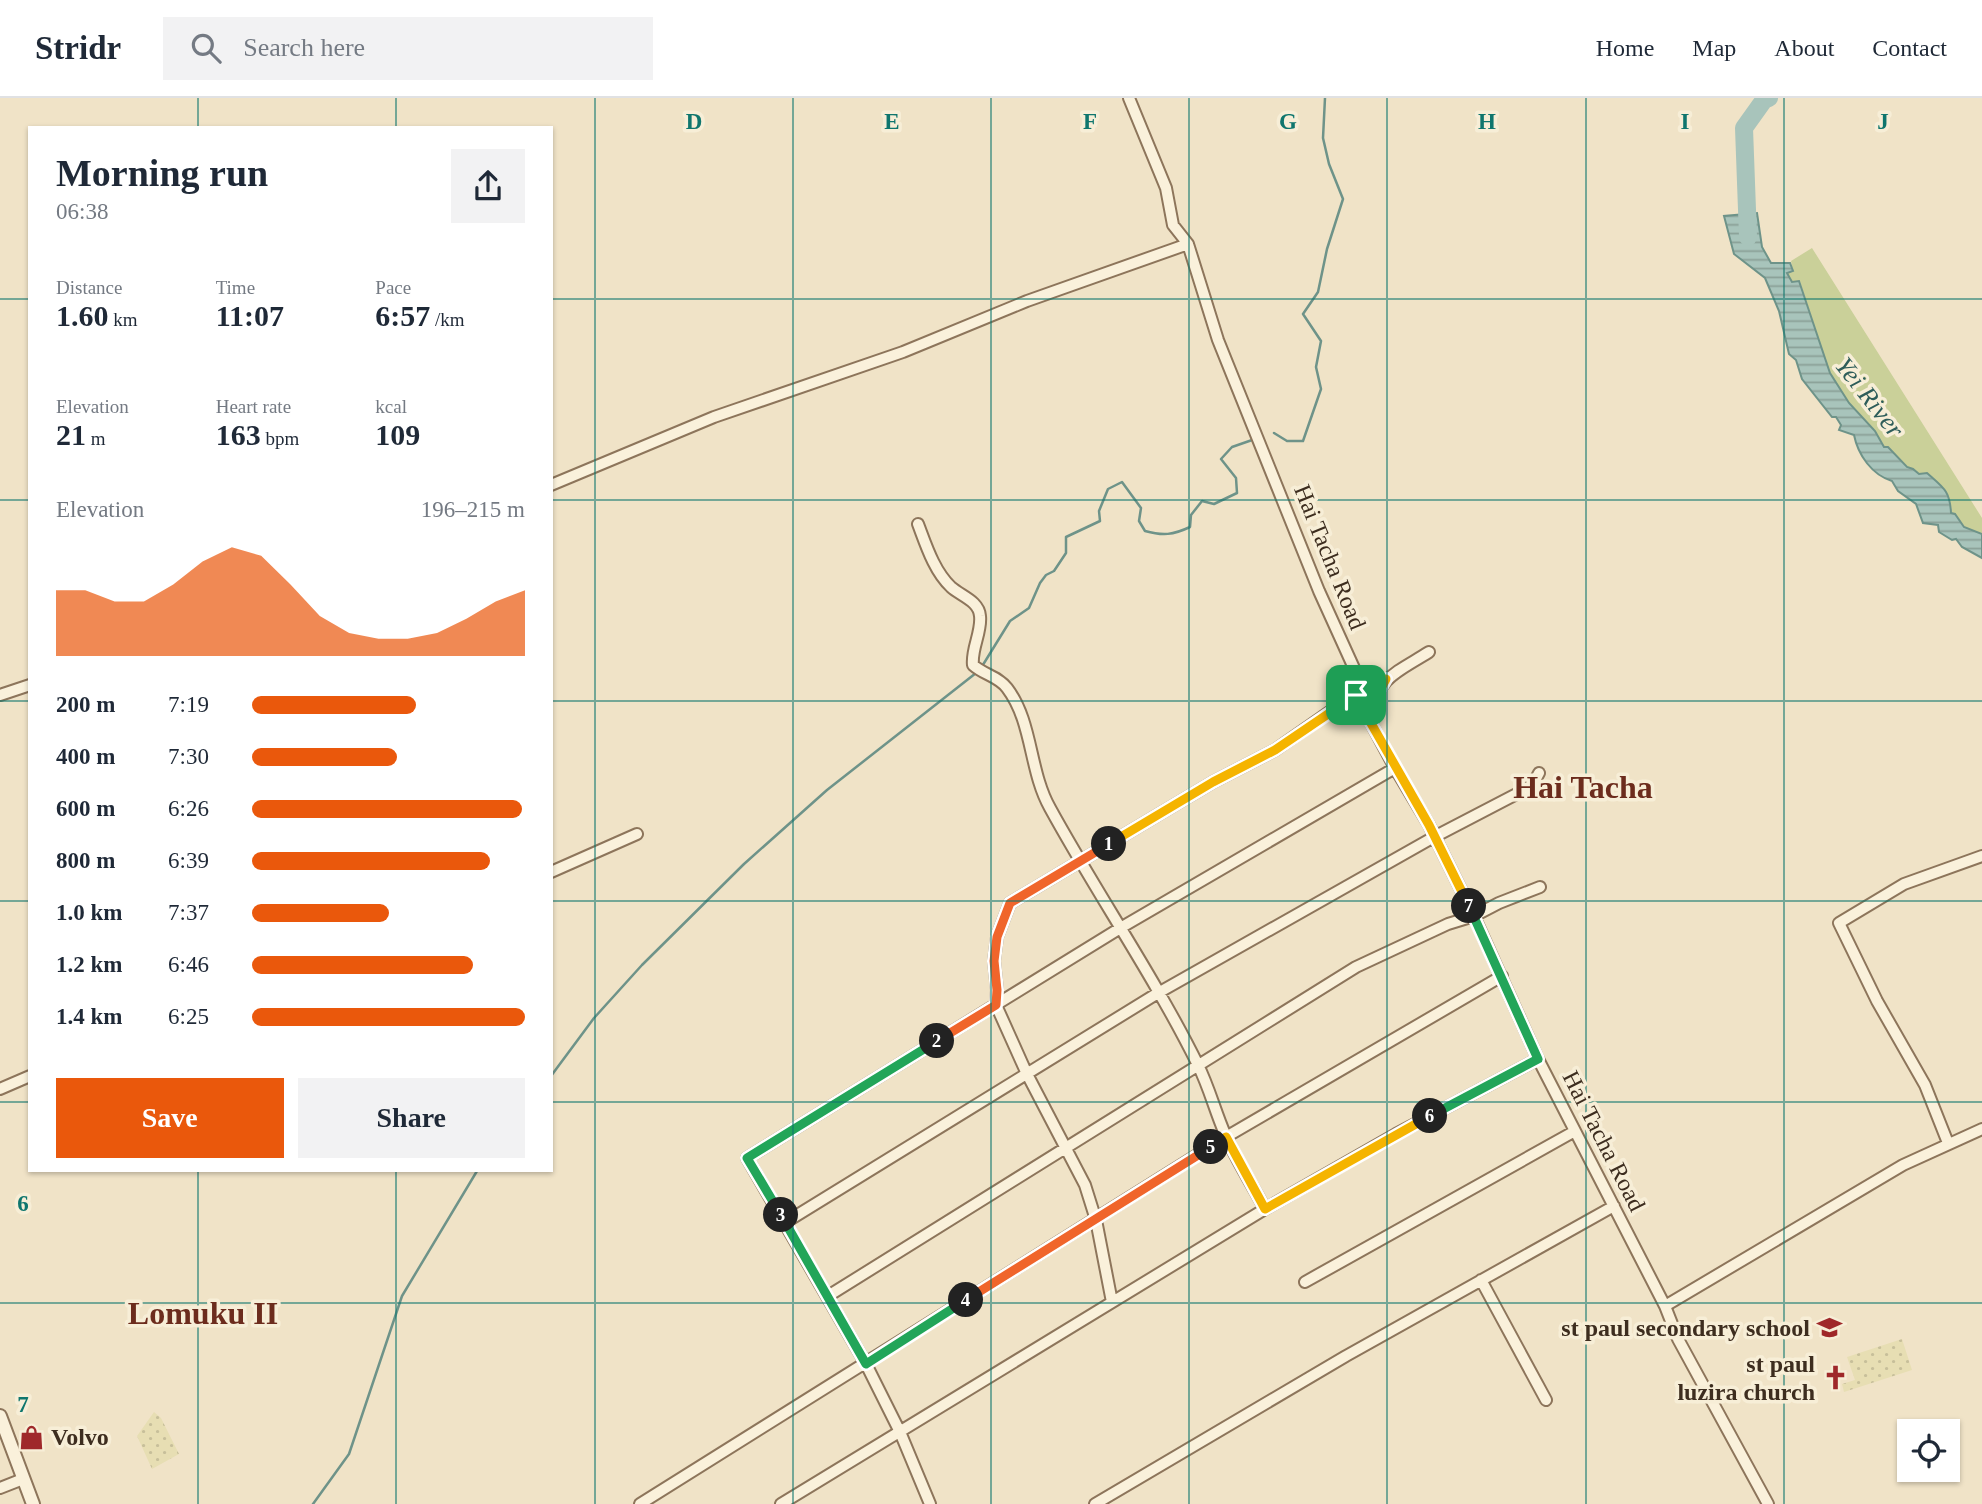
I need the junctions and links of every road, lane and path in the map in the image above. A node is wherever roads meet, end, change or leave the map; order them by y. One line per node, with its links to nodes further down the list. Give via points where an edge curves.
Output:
1 (1129, 98): 2 (street, Hai Tacha Road, via 1166,188 1173,225)
2 (1188, 244): 3 (street, via 714,418); 9 (street, Hai Tacha Road, via 1219,340 1358,677)
3 (553, 484)
4 (918, 524): 16 (street, via 930,556 948,584 978,609 981,617 974,664 1000,680 1015,700 1047,804)
5 (1429, 652): 6 (street)
6 (1386, 679): 9 (street); 10 (street)
7 (28, 686): 8 (street)
8 (0, 695)
9 (1356, 695): 10 (street, Hai Tacha Road); 16 (street, via 1275,750)
10 (1368, 718): 11 (street, Hai Tacha Road)
11 (1395, 768): 14 (street, Hai Tacha Road); 20 (street)
12 (1539, 773): 14 (street, via 1532,786)
13 (637, 834): 17 (street)
14 (1434, 837): 19 (street, Hai Tacha Road); 22 (street)
15 (1982, 856): 32 (street, via 1904,884 1839,923 1924,1084)
16 (1080, 862): 20 (street); 23 (street, via 1010,903 997,937)
17 (553, 871)
18 (1540, 887): 19 (street)
19 (1474, 916): 21 (street, Hai Tacha Road); 25 (street, via 1356,967)
20 (1122, 927): 22 (street); 23 (street)
21 (1502, 976): 24 (street, Hai Tacha Road); 31 (street)
22 (1158, 993): 25 (street); 26 (street)
23 (996, 1005): 26 (street); 37 (street, via 747,1158)
24 (1538, 1059): 30 (street, Hai Tacha Road); 35 (street)
25 (1198, 1066): 31 (street); 33 (street)
26 (1027, 1074): 33 (street); 37 (street)
27 (28, 1077): 28 (street)
28 (0, 1089)
29 (1982, 1129): 32 (street)
30 (1575, 1131): 34 (street, Hai Tacha Road); 39 (street)
31 (1226, 1137): 35 (street); 36 (street)
32 (1948, 1143): 42 (street)
33 (1066, 1148): 36 (street); 40 (street)
34 (1614, 1206): 38 (street); 42 (street, Hai Tacha Road)
35 (1265, 1209): 41 (street)
36 (1096, 1220): 41 (street); 43 (street)
37 (786, 1222): 40 (street)
38 (1481, 1280): 44 (street); 53 (street)
39 (1305, 1282)
40 (828, 1296): 43 (street)
41 (1112, 1302): 46 (street)
42 (1665, 1306): 54 (street, Hai Tacha Road, via 1678,1339)
43 (866, 1364): 46 (street); 50 (street)
44 (1546, 1400)
45 (0, 1416): 47 (street)
46 (900, 1432): 51 (street); 52 (street)
47 (23, 1479): 48 (street); 49 (street)
48 (0, 1488)
49 (33, 1504)
50 (640, 1504)
51 (780, 1504)
52 (930, 1504)
53 (1095, 1504)
54 (1768, 1504)

